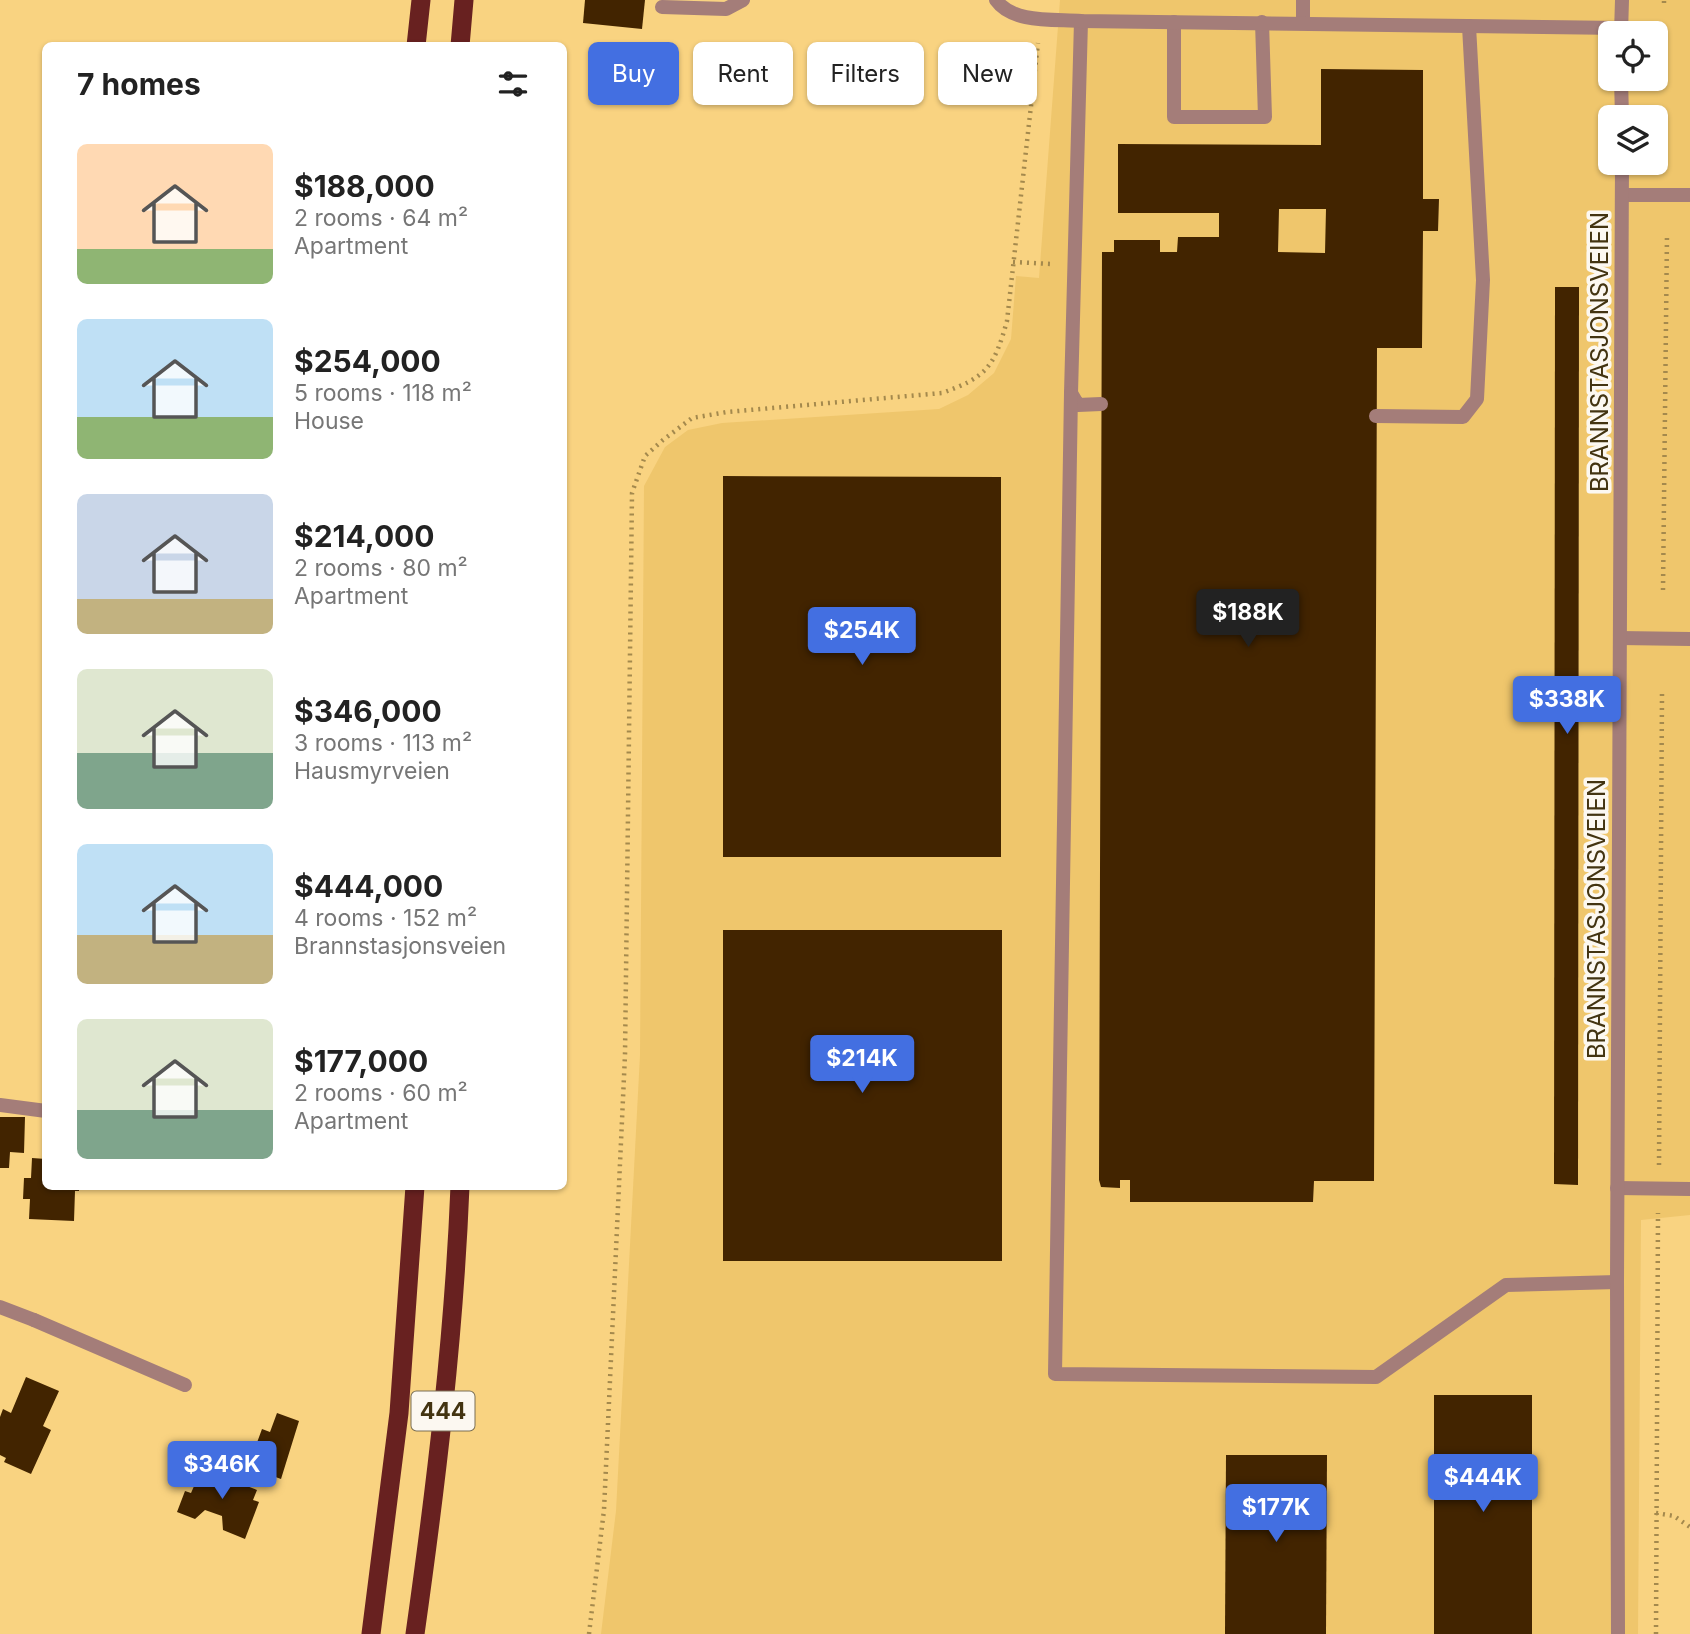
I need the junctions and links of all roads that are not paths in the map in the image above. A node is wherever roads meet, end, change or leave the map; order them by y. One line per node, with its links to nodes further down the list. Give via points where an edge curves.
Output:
1 (421, 0): 15 (highway)
2 (464, 0): 16 (highway)
3 (743, 0): 7 (street, via 726,9)
4 (996, 0): 8 (street, via 1019,16)
5 (1303, 0): 12 (street)
6 (1622, 0): 9 (street)
7 (662, 6)
8 (1081, 21): 10 (street); 20 (street)
9 (1621, 21)
10 (1174, 22): 11 (street); 11 (street, via 1174,117 1265,117)
11 (1262, 22): 12 (street)
12 (1303, 22): 13 (street)
13 (1469, 26): 14 (street); 22 (street, via 1483,280 1477,398 1463,418)
14 (1598, 30)
15 (416, 42)
16 (460, 42)
17 (1622, 175): 18 (street, BRANNSTASJONSVEIEN)
18 (1622, 195): 19 (street); 23 (street, BRANNSTASJONSVEIEN)
19 (1690, 195)
20 (1071, 393): 21 (street, via 1078,405); 31 (street, via 1055,1374 1376,1377 1506,1285)
21 (1101, 404)
22 (1376, 416)
23 (1620, 638): 24 (street); 27 (street, BRANNSTASJONSVEIEN)
24 (1690, 639)
25 (0, 1105): 26 (street)
26 (42, 1110)
27 (1617, 1188): 28 (street); 31 (street, BRANNSTASJONSVEIEN)
28 (1690, 1189)
29 (415, 1190): 34 (highway, 444, via 399,1413)
30 (460, 1190): 35 (highway, 444, via 439,1461)
31 (1617, 1282): 36 (street, BRANNSTASJONSVEIEN)
32 (0, 1307): 33 (street)
33 (185, 1385)
34 (372, 1634)
35 (415, 1634)
36 (1618, 1634)

